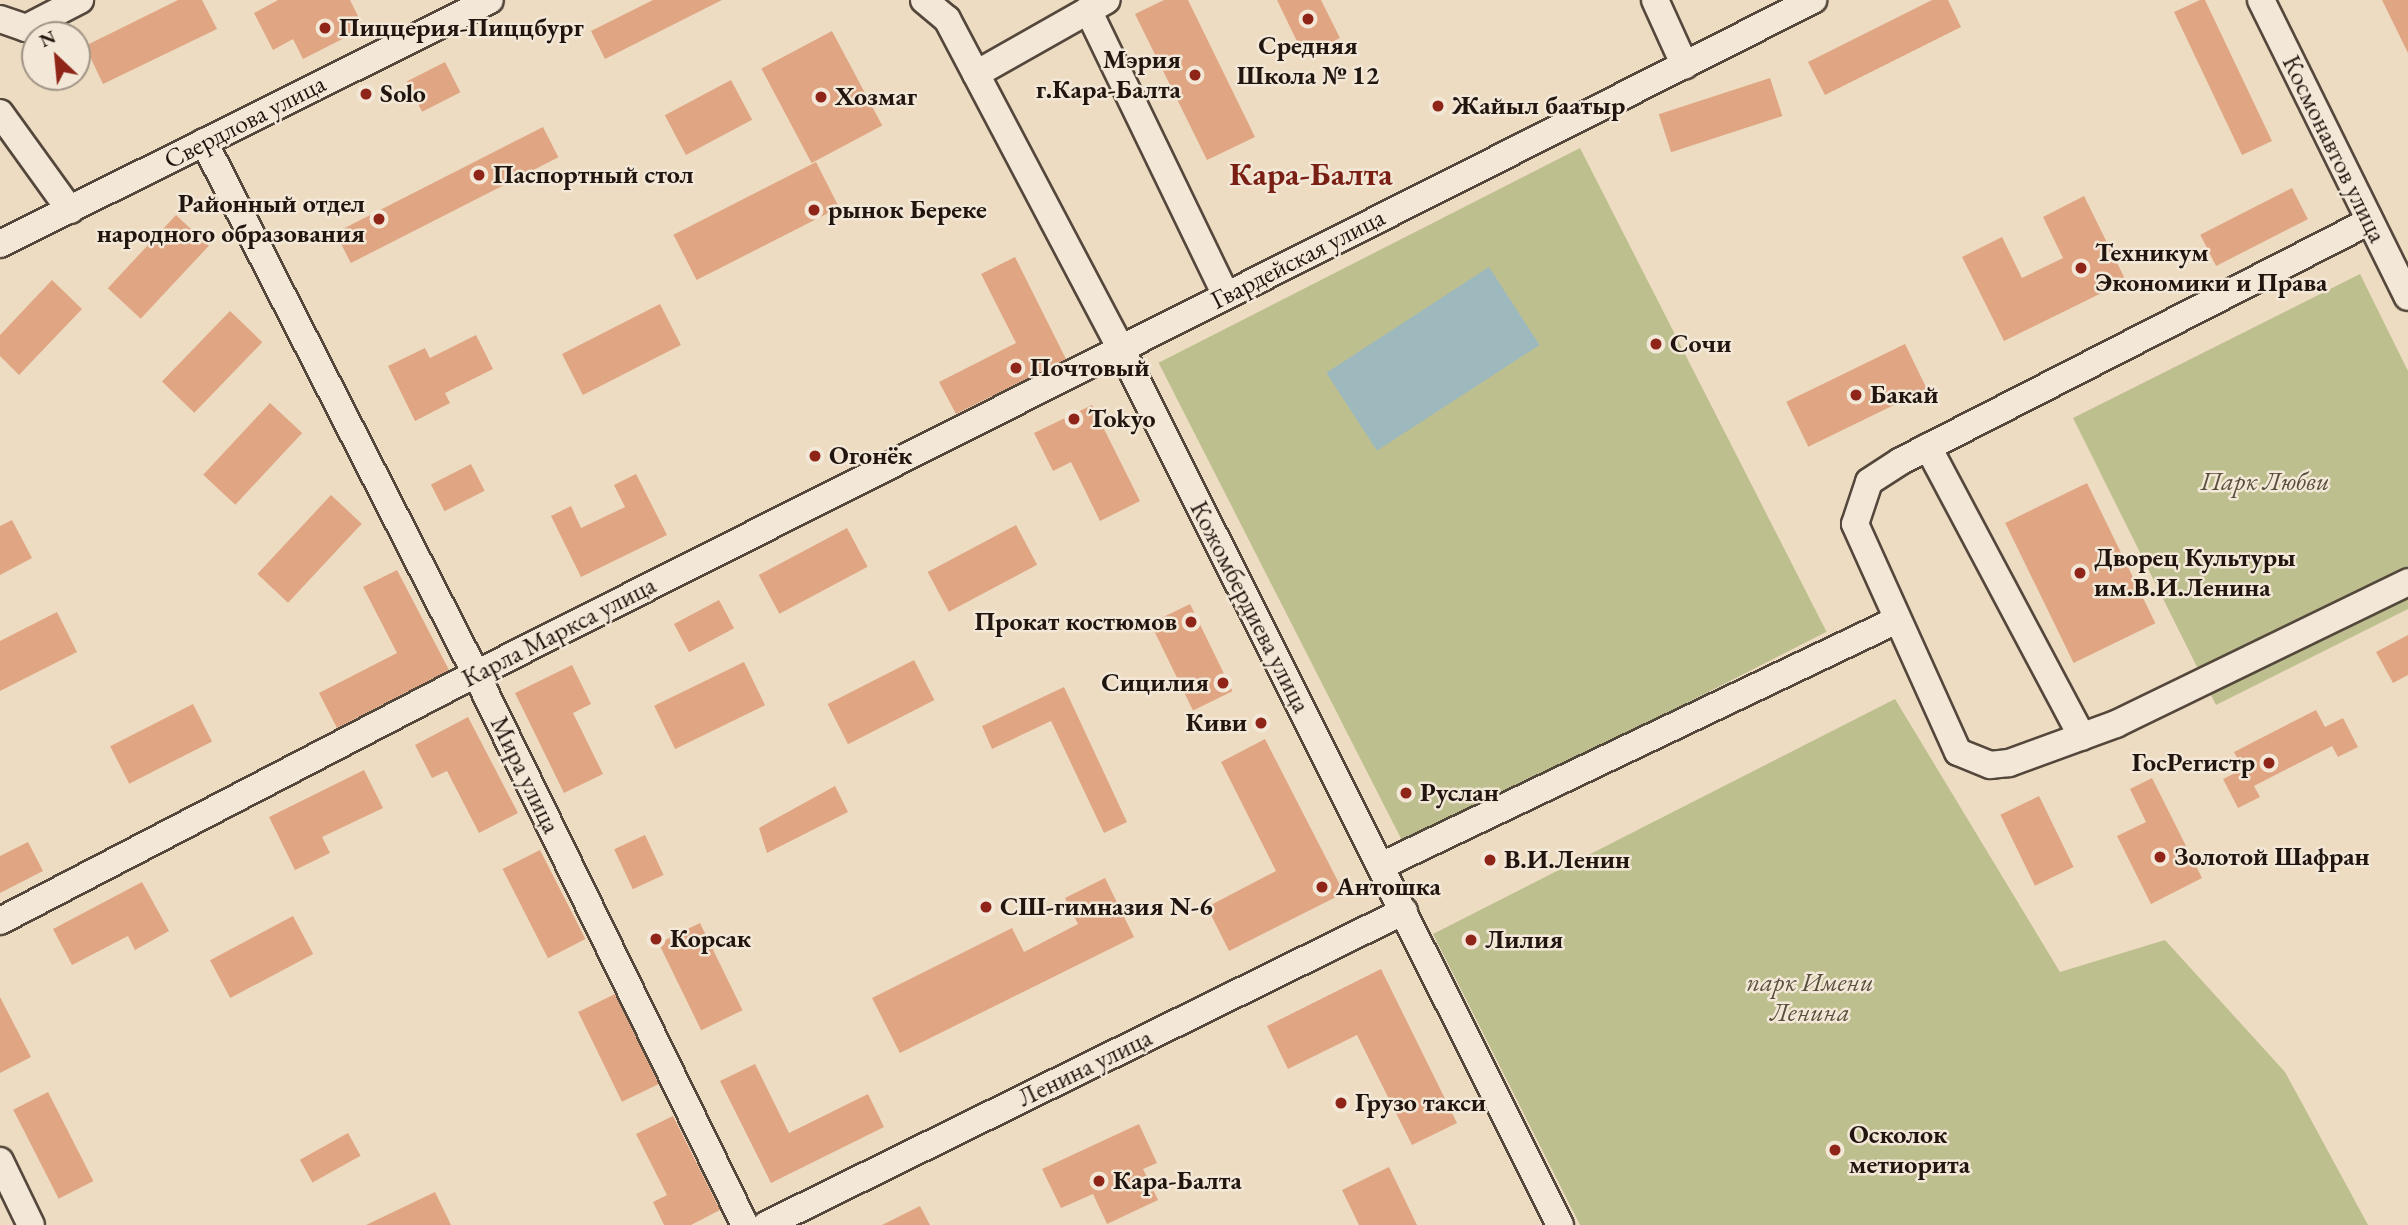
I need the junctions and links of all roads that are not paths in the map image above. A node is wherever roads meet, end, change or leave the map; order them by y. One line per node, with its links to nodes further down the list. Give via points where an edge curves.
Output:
1 (80, 0): 8 (street, via 26,28)
2 (490, 0): 12 (street, Свердлова улица)
3 (923, 0): 10 (street, Кожомбердиева улица, via 947,19)
4 (1655, 0): 9 (street)
5 (1814, 0): 9 (street, Гвардейская улица)
6 (2261, 0): 14 (street, Космонавтов улица)
7 (1097, 5): 10 (street); 16 (street)
8 (0, 19)
9 (1685, 66): 16 (street, Гвардейская улица)
10 (976, 74): 18 (street, Кожомбердиева улица)
11 (0, 113): 13 (street)
12 (204, 142): 13 (street, Свердлова улица); 22 (street, Мира улица)
13 (70, 210): 15 (street, Свердлова улица)
14 (2370, 221): 17 (street, Космонавтов улица); 19 (street)
15 (0, 244)
16 (1226, 295): 18 (street, Гвардейская улица)
17 (2408, 297)
18 (1121, 347): 22 (street, Карла Маркса улица); 24 (street, Кожомбердиева улица)
19 (1928, 446): 21 (street, via 1869,482 1855,524); 23 (street)
20 (2408, 582): 23 (street)
21 (1897, 620): 23 (street, via 1958,752 1990,765 2009,763); 24 (street)
22 (476, 674): 26 (street, Карла Маркса улица); 29 (street, Мира улица)
23 (2082, 737)
24 (1381, 866): 25 (street, Кожомбердиева улица)
25 (1404, 911): 30 (street, Ленина улица); 31 (street, Кожомбердиева улица)
26 (0, 922)
27 (0, 1161): 28 (street)
28 (31, 1225)
29 (745, 1225)
30 (765, 1225)
31 (1560, 1225)

